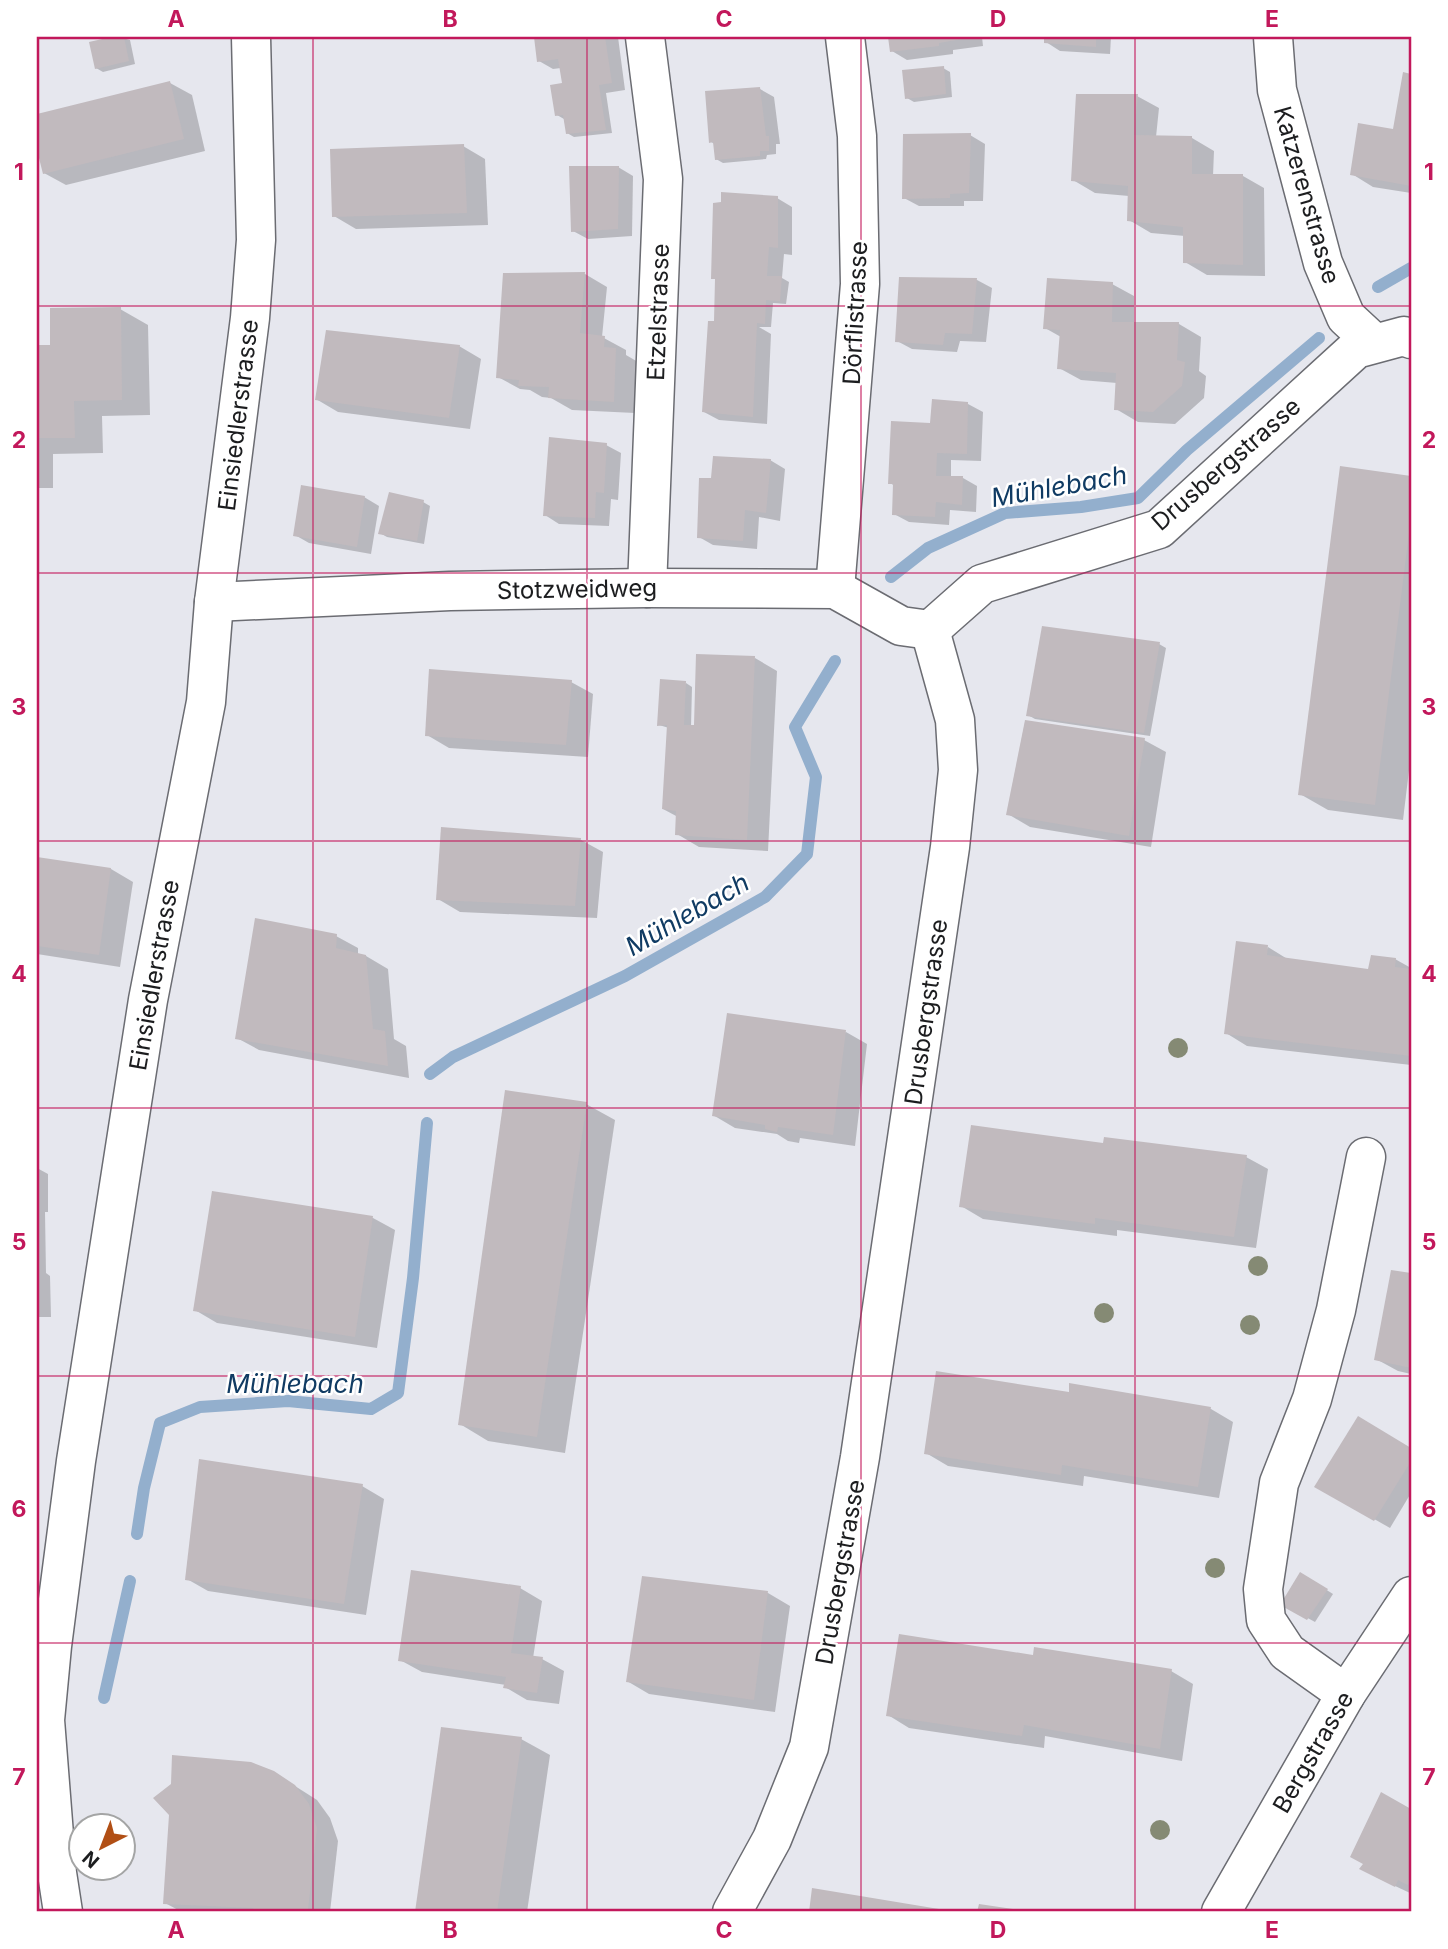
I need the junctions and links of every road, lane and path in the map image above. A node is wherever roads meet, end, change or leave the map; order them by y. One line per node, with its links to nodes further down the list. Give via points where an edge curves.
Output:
1 (251, 37): 9 (street, Einsiedlerstrasse, via 257,240)
2 (645, 37): 7 (street, Etzelstrasse, via 663,178)
3 (845, 37): 8 (street, Dörflistrasse, via 857,136 860,284)
4 (1273, 37): 6 (street, Katzerenstrasse, via 1277,90 1323,264 1346,317)
5 (1411, 339): 6 (street, via 1404,336)
6 (1374, 343): 10 (street, Drusbergstrasse, via 1356,349 1159,529 982,584)
7 (647, 588): 8 (street, Stotzweidweg); 9 (street, Stotzweidweg)
8 (835, 589): 10 (street, Stotzweidweg, via 901,626)
9 (214, 602): 14 (street, Einsiedlerstrasse, via 206,702 146,1013 52,1646 45,1720)
10 (930, 630): 15 (street, Drusbergstrasse, via 955,720 958,771 860,1457 809,1747 772,1839)
11 (1366, 1157): 13 (street, via 1336,1310 1312,1399 1279,1483 1263,1589 1266,1620 1287,1652)
12 (1411, 1596): 13 (street, Bergstrasse)
13 (1346, 1694): 16 (street, Bergstrasse)
14 (63, 1912)
15 (732, 1912)
16 (1221, 1912)

